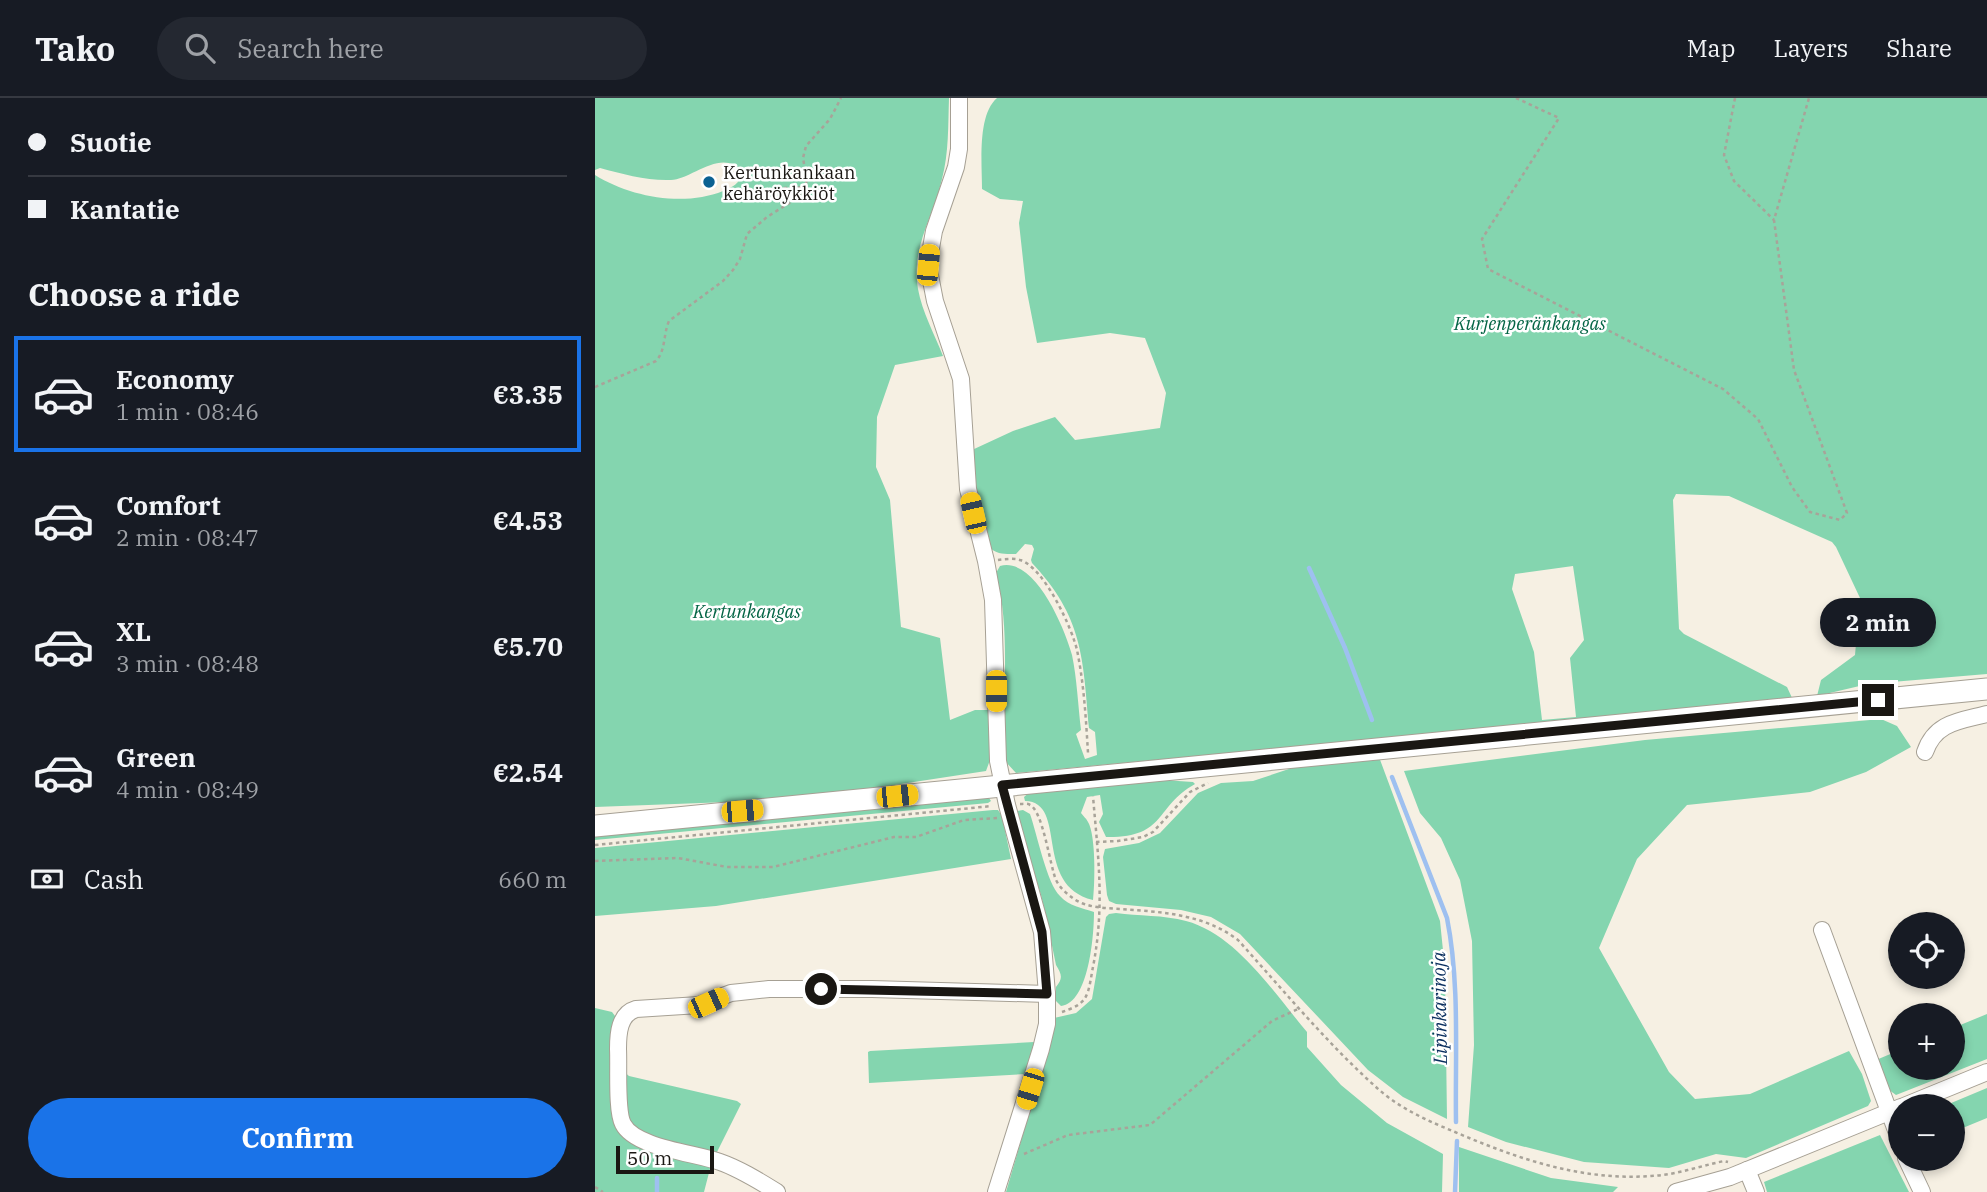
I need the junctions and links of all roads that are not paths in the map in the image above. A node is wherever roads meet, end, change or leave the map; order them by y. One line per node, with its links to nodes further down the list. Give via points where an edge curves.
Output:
1 (959, 98): 5 (street, via 956,167 934,231 928,265 961,380 968,489 993,600 997,743)
2 (1987, 689): 5 (main road)
3 (1987, 714): 4 (street, via 1943,725)
4 (1925, 752)
5 (1006, 803): 6 (main road); 8 (street, via 1042,932)
6 (595, 826)
7 (1822, 930): 10 (street)
8 (1047, 994): 15 (street, via 769,989 731,993 699,1005 627,1013 619,1031 620,1115 627,1129 639,1138 719,1162); 16 (street, via 1041,1049)
9 (1987, 1072): 11 (street)
10 (1891, 1094)
11 (1933, 1094)
12 (1888, 1113): 13 (street)
13 (1747, 1170): 17 (street); 18 (street)
14 (1912, 1171): 19 (street)
15 (777, 1192)
16 (996, 1192)
17 (1676, 1192)
18 (1756, 1192)
19 (1922, 1192)

